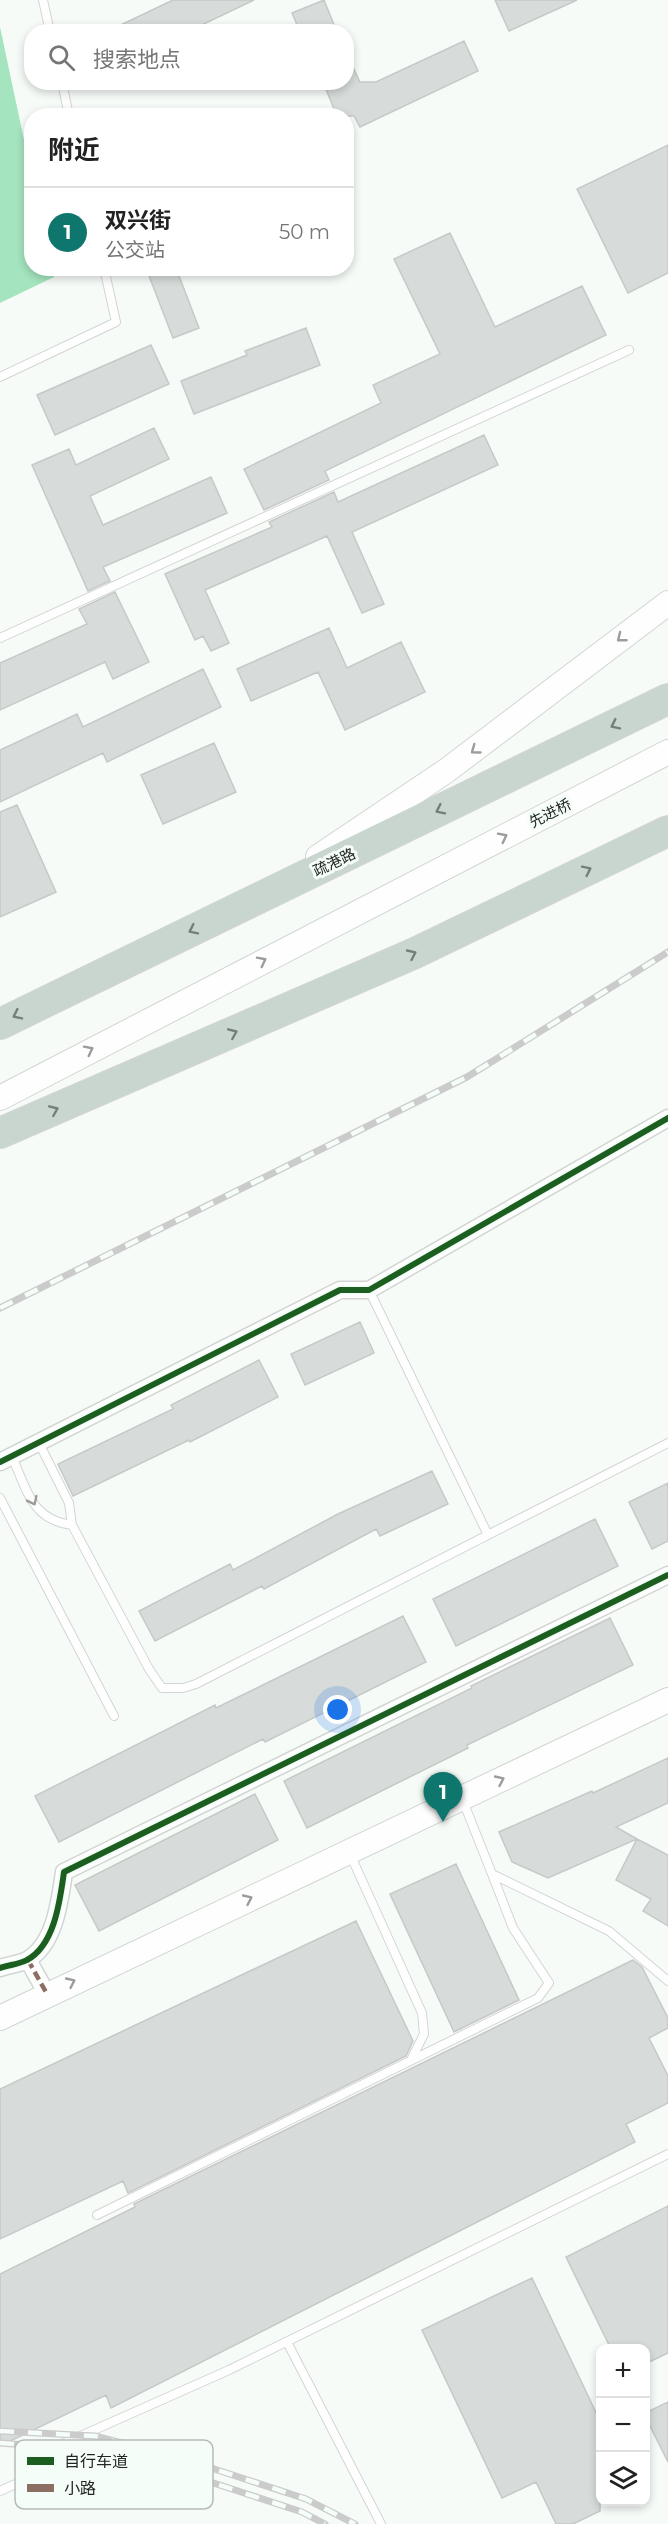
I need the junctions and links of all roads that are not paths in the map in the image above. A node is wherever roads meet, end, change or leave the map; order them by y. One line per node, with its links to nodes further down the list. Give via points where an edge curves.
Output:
1 (43, 0): 2 (lane)
2 (48, 24)
3 (64, 90): 4 (lane)
4 (67, 108)
5 (106, 276): 7 (lane, via 116,322)
6 (629, 350): 9 (lane)
7 (0, 376)
8 (668, 603): 13 (main road, one-way to 13, via 427,784)
9 (0, 638)
10 (668, 699): 13 (highway, 疏港路, one-way to 13)
11 (668, 753): 15 (main road, 先进桥, one-way to 11)
12 (668, 831): 17 (highway, one-way to 12, via 405,957)
13 (245, 905): 14 (highway, 疏港路, one-way to 14)
14 (0, 1024)
15 (0, 1098)
16 (668, 1118): 18 (street)
17 (0, 1132)
18 (369, 1290): 19 (street, via 340,1290); 24 (lane)
19 (39, 1443): 21 (street); 23 (lane, via 69,1503)
20 (668, 1443): 24 (lane)
21 (6, 1459): 23 (lane, one-way to 23, via 38,1511 55,1523)
22 (0, 1498): 27 (lane)
23 (72, 1525): 24 (lane, via 162,1688 196,1684)
24 (488, 1535)
25 (668, 1575): 31 (street, via 64,1872 45,1942)
26 (668, 1700): 28 (main road, one-way to 26)
27 (114, 1716)
28 (462, 1798): 29 (main road); 30 (lane)
29 (349, 1851): 34 (main road, one-way to 29); 36 (lane, via 422,2013 424,2034)
30 (492, 1874): 33 (lane, via 609,1931); 36 (lane, via 513,1928 549,1983 538,1998)
31 (28, 1960): 32 (street); 34 (street)
32 (0, 1968)
33 (668, 1981)
34 (46, 1994): 35 (main road)
35 (0, 2018)
36 (411, 2061): 38 (lane)
37 (668, 2154): 39 (lane)
38 (97, 2215)
39 (287, 2342): 40 (lane); 43 (lane)
40 (72, 2440)
41 (15, 2484): 42 (lane)
42 (0, 2491)
43 (381, 2524)

